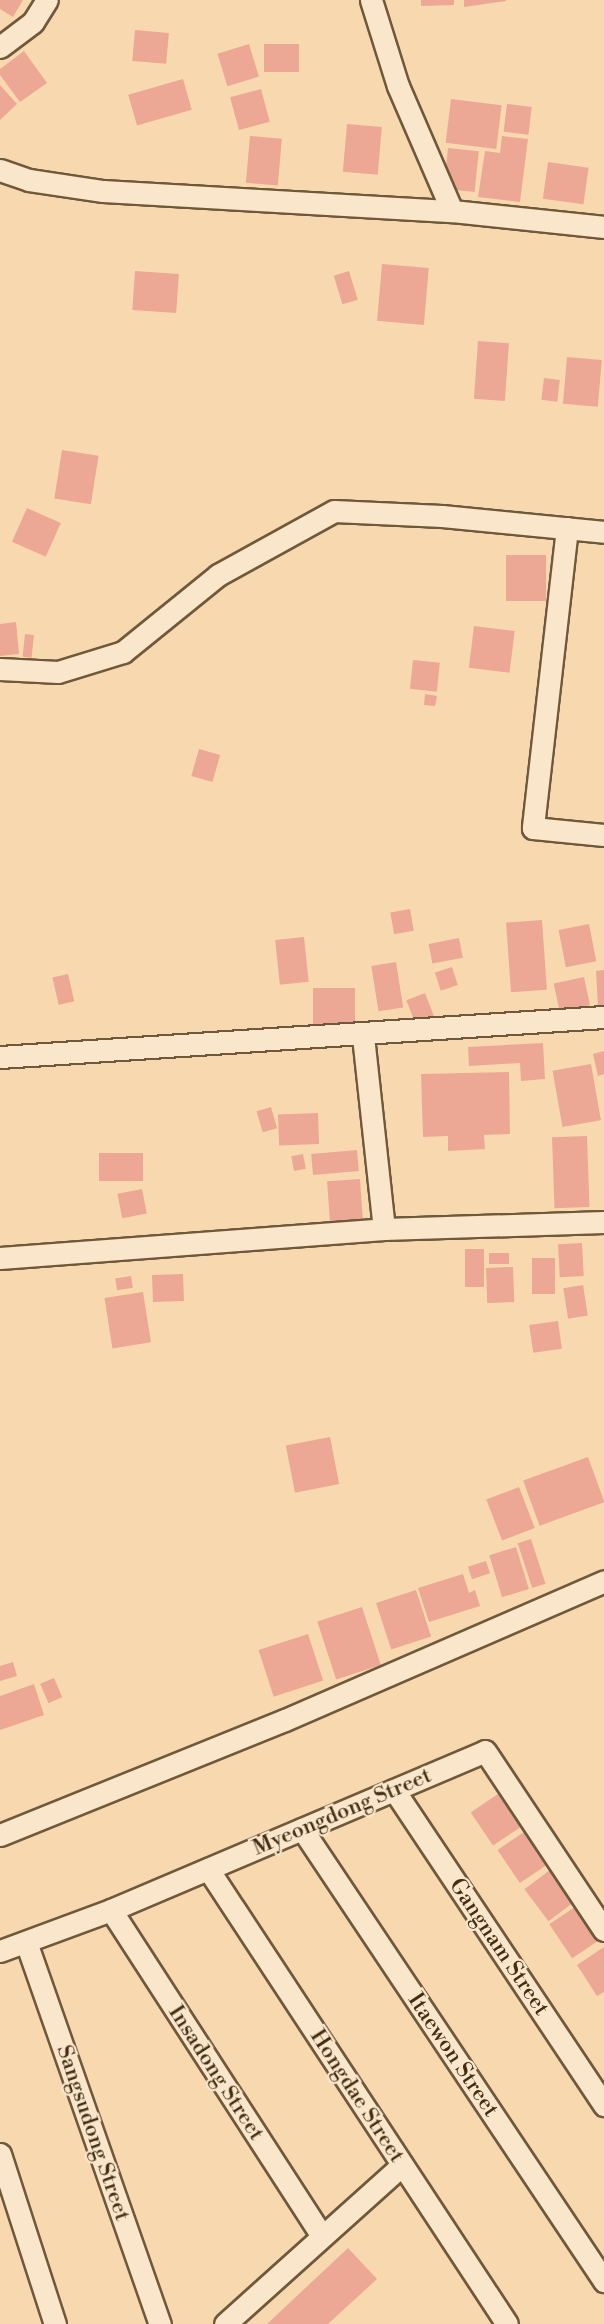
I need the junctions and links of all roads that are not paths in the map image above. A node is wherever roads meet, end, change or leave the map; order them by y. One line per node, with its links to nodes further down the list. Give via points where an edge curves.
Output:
1 (48, 0): 3 (street, via 33,22)
2 (371, 0): 5 (street, via 398,86)
3 (1, 44)
4 (0, 170): 5 (street, via 29,180 103,191)
5 (452, 211): 6 (street)
6 (604, 226)
7 (567, 528): 8 (street); 9 (street, via 334,511 218,575 123,652 58,672); 10 (street, via 533,828)
8 (604, 532)
9 (0, 669)
10 (604, 835)
11 (604, 1017): 12 (street)
12 (363, 1036): 13 (street); 15 (street)
13 (0, 1057)
14 (604, 1222): 15 (street)
15 (384, 1229): 16 (street)
16 (0, 1258)
17 (604, 1581): 20 (street, via 285,1720)
18 (394, 1790): 19 (street, Myeongdong Street); 23 (street, Myeongdong Street, via 485,1751); 26 (street, Gangnam Street)
19 (302, 1829): 21 (street, Myeongdong Street); 30 (street, Itaewon Street)
20 (0, 1835)
21 (208, 1869): 22 (street, Myeongdong Street); 28 (street, Hongdae Street)
22 (111, 1910): 24 (street, Myeongdong Street); 29 (street, Insadong Street)
23 (604, 1930)
24 (26, 1942): 25 (street, Myeongdong Street); 33 (street, Sangsudong Street)
25 (0, 1952)
26 (604, 2104)
27 (0, 2154): 32 (street)
28 (402, 2165): 29 (street); 31 (street, Hongdae Street)
29 (322, 2236): 34 (street)
30 (604, 2281)
31 (501, 2321)
32 (55, 2324)
33 (160, 2324)
34 (225, 2324)

